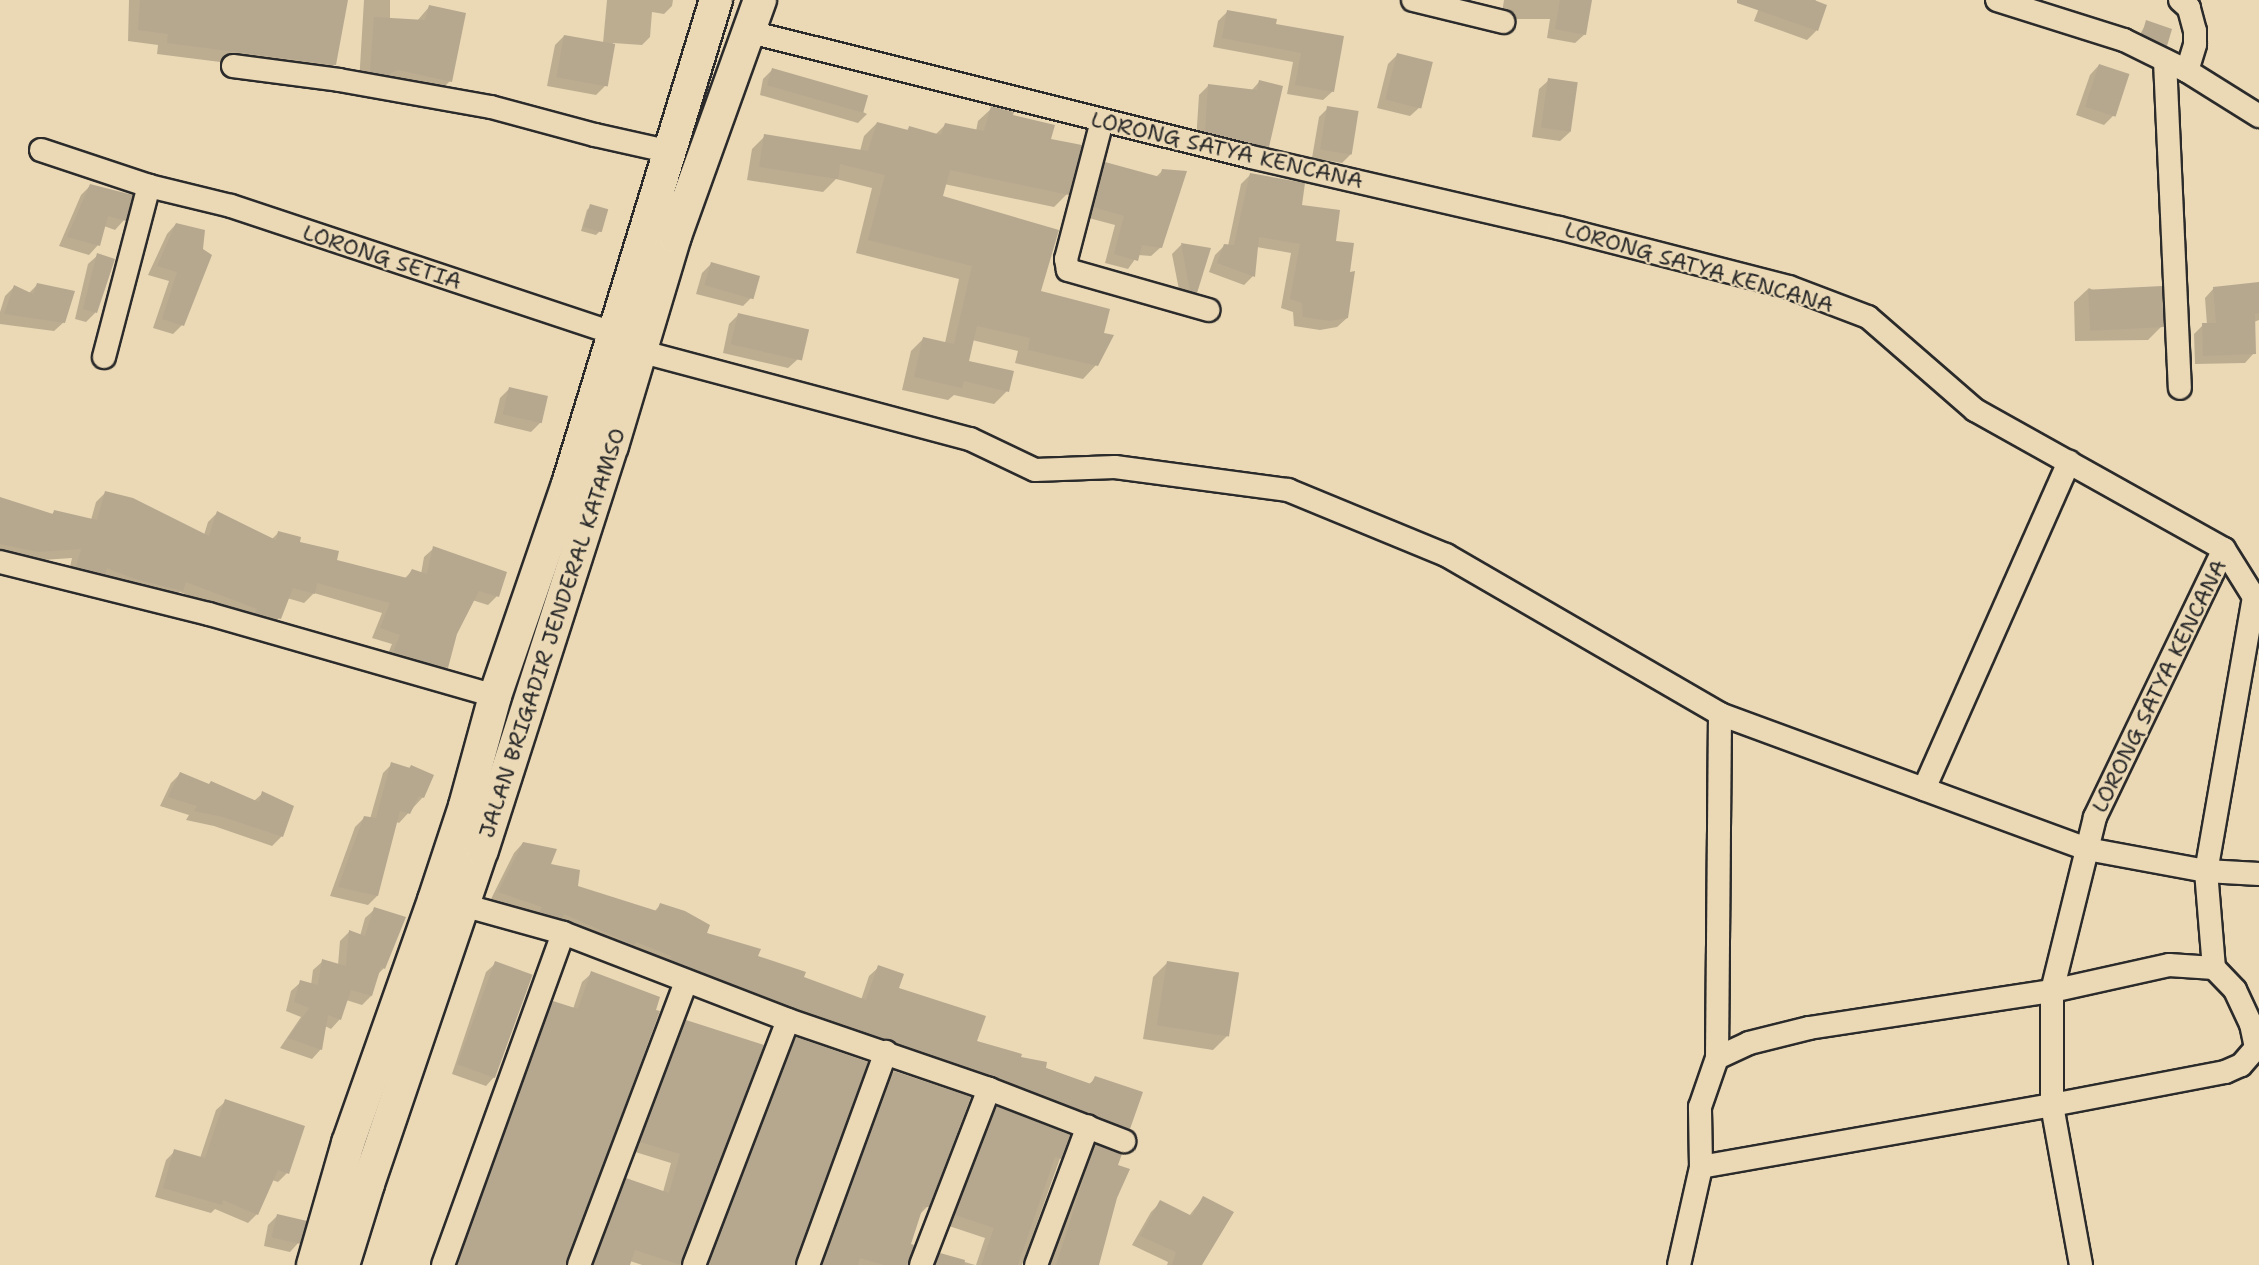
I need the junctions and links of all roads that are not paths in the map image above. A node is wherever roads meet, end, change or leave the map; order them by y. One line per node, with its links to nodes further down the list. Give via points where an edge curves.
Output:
1 (716, 0): 14 (main road, JALAN BRIGADIR JENDERAL KATAMSO)
2 (759, 0): 7 (main road, JALAN BRIGADIR JENDERAL KATAMSO)
3 (1413, 0): 6 (street)
4 (1997, 0): 8 (street, via 2124,40)
5 (2180, 0): 10 (street, via 2189,8 2195,31)
6 (1503, 22)
7 (750, 32): 12 (street, LORONG SATYA KENCANA); 18 (main road, JALAN BRIGADIR JENDERAL KATAMSO, via 689,193)
8 (2165, 62): 10 (street); 20 (street)
9 (233, 66): 14 (street, via 491,107)
10 (2187, 71): 11 (street)
11 (2259, 116)
12 (1102, 121): 16 (street, via 1066,259 1068,270); 21 (street, LORONG SATYA KENCANA, via 1559,228 1789,287 1868,316 1975,410)
13 (41, 150): 15 (street, LORONG SETIA)
14 (671, 152): 17 (main road, JALAN BRIGADIR JENDERAL KATAMSO)
15 (149, 186): 17 (street, LORONG SETIA, via 231,206); 19 (street)
16 (1208, 310)
17 (614, 333): 24 (main road, JALAN BRIGADIR JENDERAL KATAMSO, via 568,484)
18 (639, 351): 25 (street, via 970,439 1035,470 1115,467 1288,490 1446,555); 30 (main road, JALAN BRIGADIR JENDERAL KATAMSO)
19 (104, 357)
20 (2180, 388)
21 (2069, 462): 22 (street, LORONG SATYA KENCANA); 26 (street)
22 (2224, 549): 27 (street, LORONG SATYA KENCANA, via 2095,817); 28 (street, via 2254,597)
23 (0, 562): 24 (street, via 209,614)
24 (495, 696): 35 (main road, JALAN BRIGADIR JENDERAL KATAMSO)
25 (1720, 714): 26 (street); 39 (street)
26 (1924, 789): 27 (street)
27 (2087, 849): 28 (street); 34 (street, LORONG SATYA KENCANA)
28 (2206, 871): 29 (street); 32 (street)
29 (2259, 874)
30 (464, 905): 31 (street); 35 (main road, JALAN BRIGADIR JENDERAL KATAMSO)
31 (563, 933): 33 (street); 48 (street)
32 (2214, 968): 34 (street, via 2169,965); 38 (street, via 2235,990 2251,1024)
33 (686, 982): 36 (street); 49 (street)
34 (2052, 991): 39 (street, via 1809,1028 1749,1044); 41 (street, LORONG SATYA KENCANA)
35 (415, 1004): 46 (main road, JALAN BRIGADIR JENDERAL KATAMSO, via 348,1143); 47 (main road, JALAN BRIGADIR JENDERAL KATAMSO)
36 (788, 1020): 37 (street); 50 (street)
37 (886, 1052): 40 (street); 51 (street)
38 (2257, 1052): 41 (street, via 2225,1072)
39 (1717, 1058): 44 (street, via 1700,1107)
40 (989, 1089): 42 (street); 52 (street)
41 (2052, 1105): 44 (street); 45 (street, LORONG SATYA KENCANA)
42 (1088, 1126): 43 (street); 53 (street)
43 (1124, 1141)
44 (1701, 1167): 54 (street)
45 (2079, 1255)
46 (313, 1265)
47 (343, 1265)
48 (443, 1265)
49 (579, 1265)
50 (694, 1265)
51 (807, 1265)
52 (921, 1265)
53 (1036, 1265)
54 (1679, 1265)

